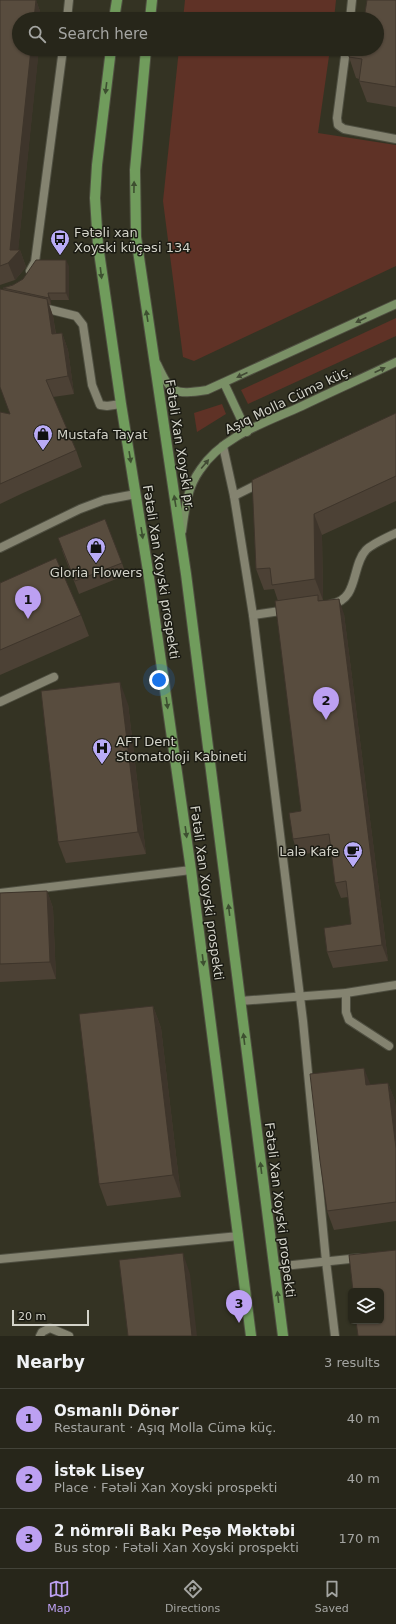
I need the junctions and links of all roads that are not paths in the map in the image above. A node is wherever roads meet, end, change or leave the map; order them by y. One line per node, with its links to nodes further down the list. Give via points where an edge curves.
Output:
1 (69, 0): 5 (street)
2 (117, 0): 6 (main road)
3 (152, 0): 7 (main road)
4 (352, 0): 8 (street)
5 (68, 12)
6 (115, 12)
7 (151, 12)
8 (351, 12)
9 (63, 56): 14 (street, via 35,262)
10 (110, 56): 20 (main road, Fətəli Xan Xoyski prospekti, one-way to 20, via 97,165 96,198 98,245)
11 (145, 56): 17 (main road, one-way to 11, via 136,237 134,202)
12 (345, 56): 13 (street, via 338,125 344,129)
13 (396, 139)
14 (26, 278)
15 (396, 304): 19 (main road, one-way to 19)
16 (30, 305): 20 (street, via 76,316 83,325 96,398 100,405)
17 (153, 355): 19 (main road, via 166,382 176,391 207,390); 27 (main road, Fətəli Xan Xoyski pr., one-way to 17)
18 (396, 362): 21 (main road, Aşıq Molla Cümə küç., one-way to 18)
19 (224, 383): 21 (main road)
20 (121, 404): 24 (main road, Fətəli Xan Xoyski prospekti, one-way to 24)
21 (247, 432): 22 (main road, Aşıq Molla Cümə küç.)
22 (223, 446): 25 (street); 27 (main road, Aşıq Molla Cümə küç., one-way to 22, via 191,485 200,469)
23 (269, 479): 25 (street)
24 (136, 494): 28 (street, via 104,500 80,509); 34 (main road, Fətəli Xan Xoyski prospekti, one-way to 34)
25 (234, 496): 31 (street)
26 (396, 533): 29 (street, via 367,549 359,562 352,587 343,599 334,604)
27 (181, 540): 39 (main road, Fətəli Xan Xoyski prospekti, one-way to 27)
28 (0, 548)
29 (319, 606)
30 (297, 609): 31 (street)
31 (253, 615): 38 (street)
32 (54, 677): 33 (street)
33 (0, 702)
34 (191, 870): 35 (street); 41 (main road, Fətəli Xan Xoyski prospekti, one-way to 41)
35 (0, 893)
36 (396, 985): 37 (street)
37 (346, 992): 38 (street); 40 (street, via 346,1012 349,1020)
38 (300, 997): 39 (street); 44 (street)
39 (240, 1001): 45 (main road, Fətəli Xan Xoyski prospekti, one-way to 39)
40 (389, 1046)
41 (239, 1236): 43 (street); 48 (main road, Fətəli Xan Xoyski prospekti)
42 (365, 1257): 44 (street)
43 (0, 1259)
44 (326, 1261): 45 (street); 50 (street)
45 (274, 1266): 49 (main road, Fətəli Xan Xoyski prospekti, one-way to 45)
46 (40, 1336): 47 (street, via 50,1328)
47 (69, 1336)
48 (251, 1336)
49 (283, 1336)
50 (335, 1336)

